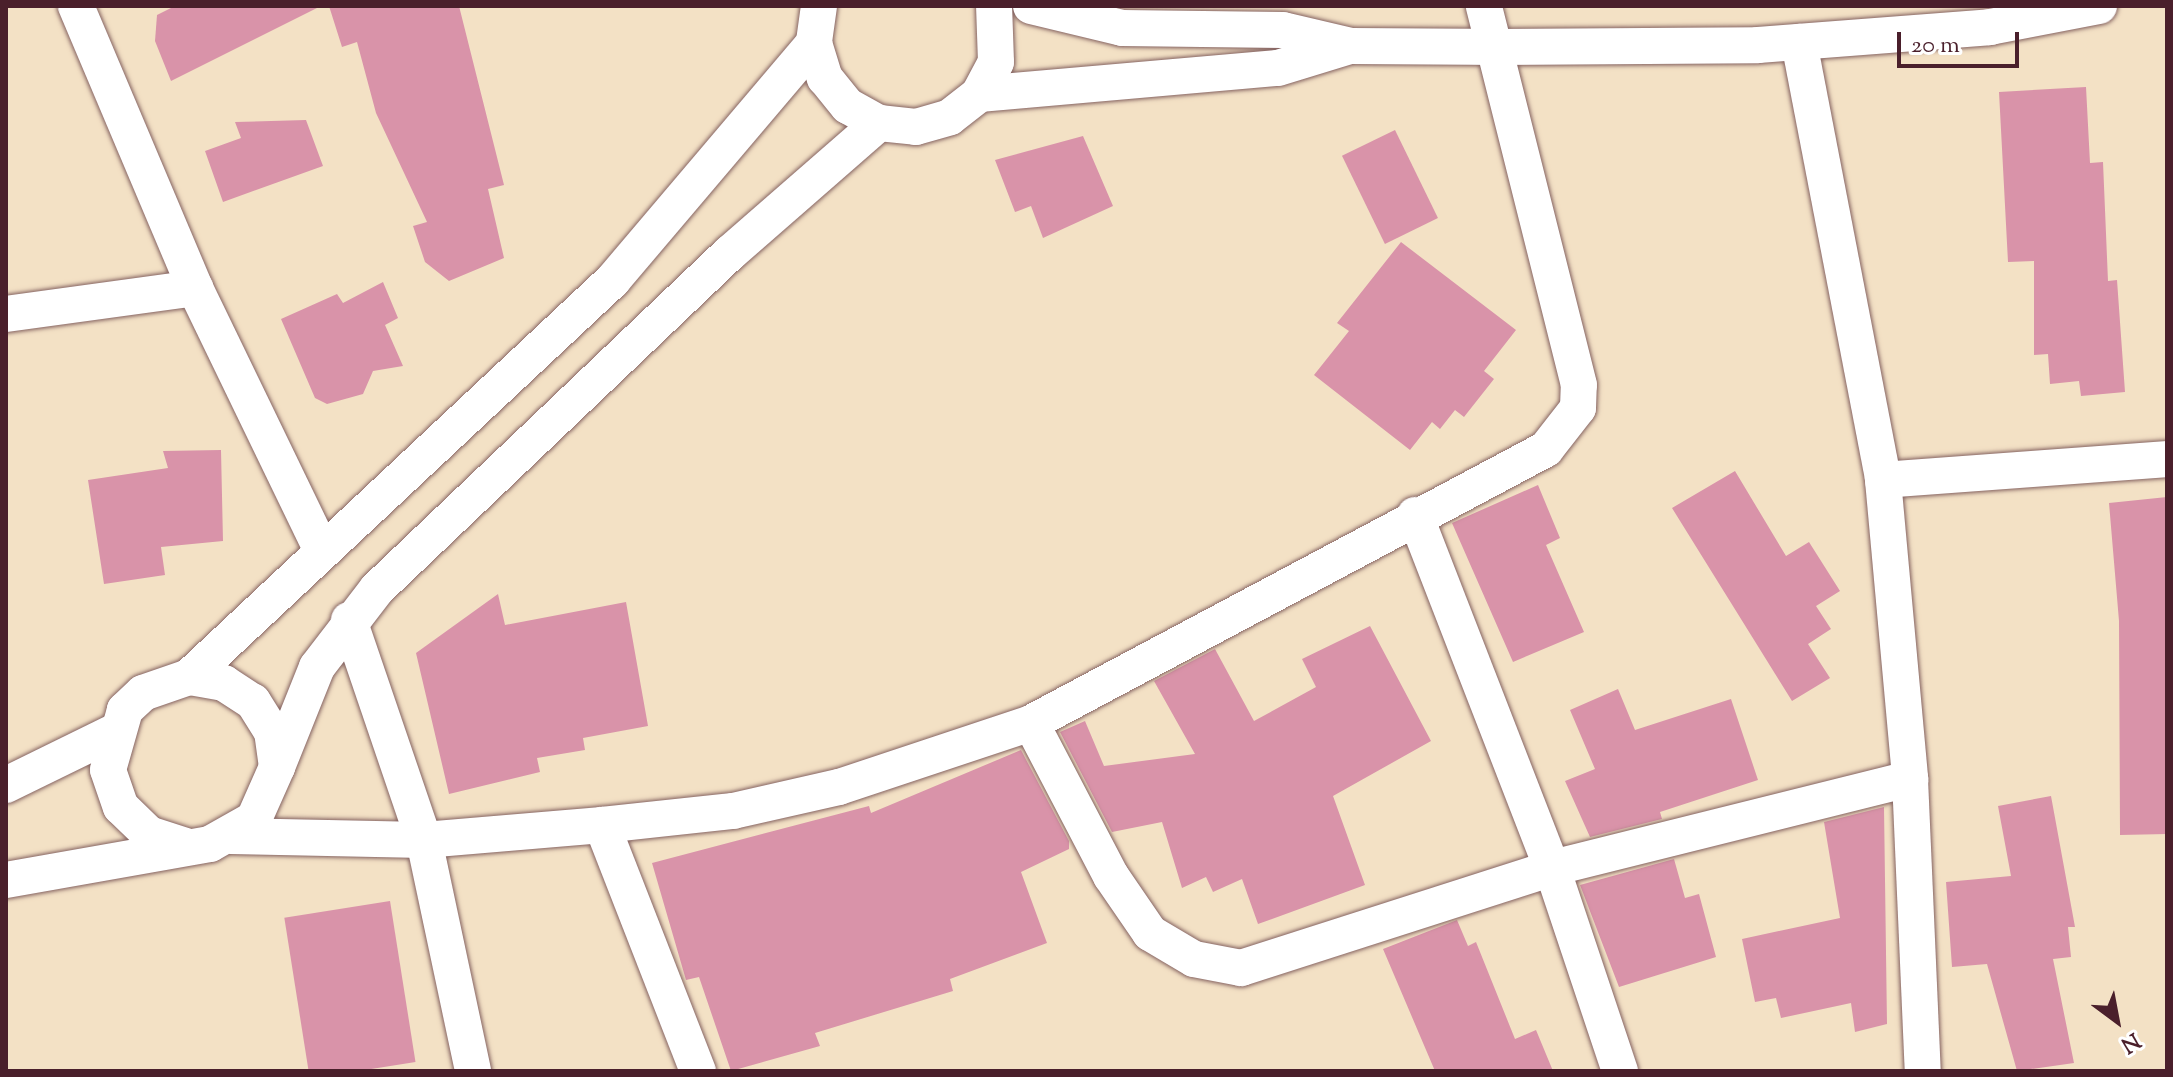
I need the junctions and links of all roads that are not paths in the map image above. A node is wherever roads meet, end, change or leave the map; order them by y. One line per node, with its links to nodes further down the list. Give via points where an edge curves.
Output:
1 (76, 6): 13 (street)
2 (819, 6): 8 (street)
3 (994, 6): 11 (street, via 996,62)
4 (1031, 6): 9 (street, via 1122,28 1283,30)
5 (1484, 6): 10 (street)
6 (2099, 6): 7 (street, via 1990,27)
7 (1799, 42): 10 (street); 16 (street)
8 (814, 43): 12 (street, via 832,87 848,106); 18 (street, via 613,280 501,392)
9 (1351, 46): 10 (street); 11 (street, via 1278,68)
10 (1497, 47): 17 (street, via 1579,385 1578,408 1546,449)
11 (979, 94): 12 (street, via 950,117 916,127)
12 (879, 123): 19 (street, via 730,253)
13 (195, 288): 14 (street); 18 (street)
14 (6, 314)
15 (2167, 459): 16 (street)
16 (1883, 480): 24 (street)
17 (1415, 515): 21 (street); 30 (street)
18 (321, 549): 20 (street)
19 (349, 620): 23 (street, via 299,700); 28 (street)
20 (189, 677): 22 (street, via 143,693); 23 (street, via 224,683 253,702 272,732)
21 (1031, 723): 26 (street, via 809,794 733,811); 30 (street, via 1142,922 1194,959 1241,968)
22 (114, 732): 25 (street); 29 (street, via 108,770 121,807 149,834)
23 (277, 767): 27 (street, via 254,819)
24 (1910, 779): 30 (street); 33 (street)
25 (6, 785)
26 (602, 825): 28 (street); 32 (street)
27 (231, 836): 28 (street); 29 (street)
28 (424, 840): 34 (street)
29 (186, 846): 31 (street)
30 (1552, 868): 35 (street)
31 (6, 880)
32 (687, 1069)
33 (1916, 1070)
34 (473, 1071)
35 (1620, 1071)

